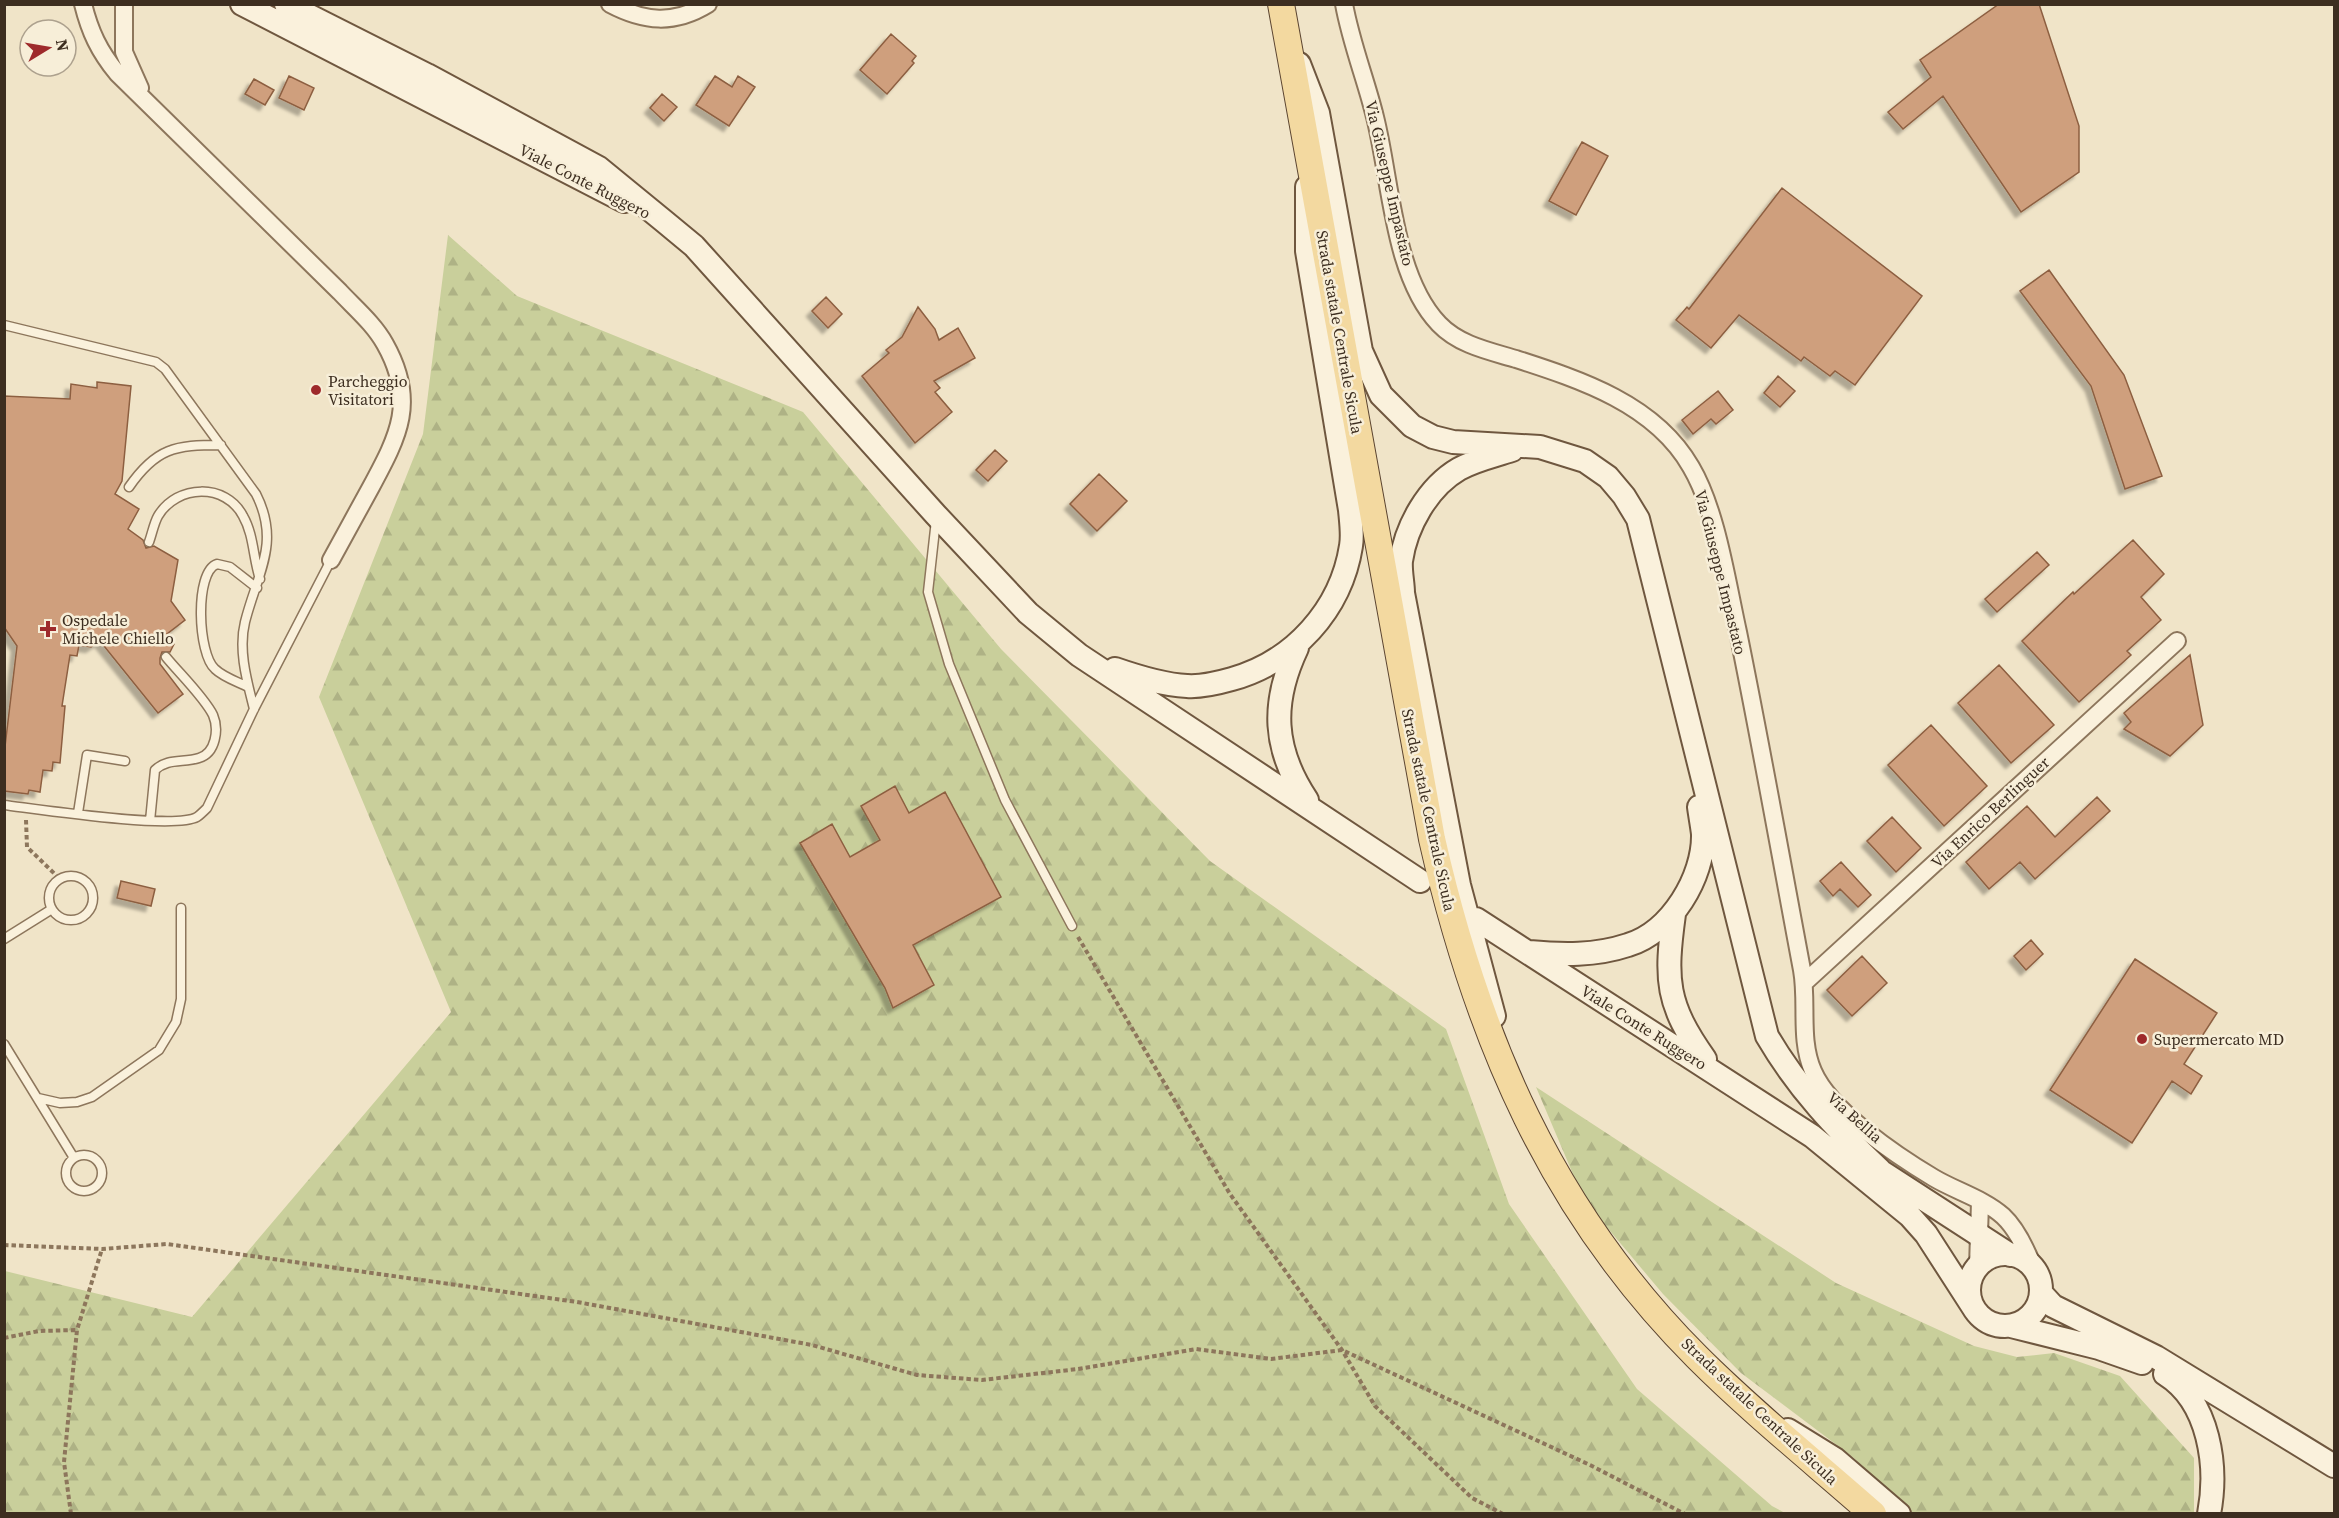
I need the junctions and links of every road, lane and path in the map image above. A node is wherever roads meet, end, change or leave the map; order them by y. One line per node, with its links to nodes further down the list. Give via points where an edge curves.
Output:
1 (82, 4): 12 (street, via 99,50)
2 (133, 4): 9 (street)
3 (242, 4): 14 (main road, Viale Conte Ruggero)
4 (264, 4): 11 (street, via 356,50)
5 (286, 4): 11 (main road, Viale Conte Ruggero)
6 (610, 4): 7 (street, via 634,17 667,19 696,12)
7 (708, 4)
8 (1344, 4): 45 (street, Via Giuseppe Impastato, via 1376,117 1402,252 1422,303 1457,339 1571,376 1628,405 1670,440 1691,466 1705,497 1727,582)
9 (124, 12): 12 (street, via 124,52)
10 (1283, 16): 13 (main road, Strada statale Centrale Sicula); 17 (main road, via 1318,113 1361,351 1381,395 1412,426 1433,437)
11 (409, 66): 14 (main road, Viale Conte Ruggero, via 599,168)
12 (151, 107): 21 (street, via 373,327 396,369 402,412 396,441)
13 (1307, 149): 24 (main road, via 1307,250 1350,510 1352,545 1340,586); 48 (main road, Strada statale Centrale Sicula, via 1432,839 1467,968)
14 (665, 222): 19 (main road, via 694,246)
15 (4, 325): 16 (lane, via 156,363 165,369)
16 (221, 445): 18 (lane, via 188,445 162,452 143,466); 22 (lane, via 266,513 268,537)
17 (1524, 446): 29 (main road, via 1585,461 1608,477 1638,519); 48 (main road, via 1458,470 1438,486 1407,535 1401,562 1403,593 1455,864)
18 (129, 487)
19 (936, 515): 25 (main road, via 1028,613); 42 (lane, via 928,592 949,664 1005,800)
20 (149, 542): 22 (lane, via 159,515 177,497 195,491 216,492 233,502 243,515 252,538)
21 (331, 560): 28 (lane)
22 (258, 583): 27 (lane, via 245,623 242,648); 27 (lane, via 217,564 209,571 201,596 206,655 214,669)
23 (2177, 641): 45 (street, Via Enrico Berlinguer)
24 (1299, 644): 25 (main road, via 1276,661 1243,676 1188,687 1146,679); 33 (main road, via 1277,707 1281,740 1293,778)
25 (1079, 655): 33 (main road)
26 (166, 657): 35 (lane, via 212,714 216,735 208,753 200,758 164,764 155,770)
27 (248, 687): 28 (lane)
28 (254, 709): 35 (lane, via 207,808 196,818)
29 (1690, 734): 40 (main road, via 1703,835 1692,878); 52 (main road, via 1767,1036 1814,1105)
30 (125, 761): 34 (lane, via 87,755)
31 (4, 805): 32 (lane)
32 (26, 807): 34 (lane); 36 (path, via 27,847)
33 (1312, 807): 37 (main road)
34 (78, 813): 35 (lane)
35 (150, 821)
36 (60, 879): 39 (lane, via 51,889); 39 (lane, via 74,876 87,882 93,903 85,915 71,920)
37 (1420, 881)
38 (181, 908): 49 (lane, via 182,999 176,1022 159,1050 92,1097 60,1103)
39 (52, 909): 43 (lane)
40 (1674, 914): 44 (main road, via 1630,945 1568,956); 47 (main road, via 1668,957 1674,1010)
41 (1476, 919): 44 (main road, Viale Conte Ruggero)
42 (1072, 926): 65 (path, via 1230,1194)
43 (4, 939)
44 (1524, 952): 47 (main road, Viale Conte Ruggero)
45 (1804, 983): 53 (street, Via Bellia, via 1805,1041 1814,1075 1824,1091 1882,1142 1934,1178)
46 (4, 1044): 49 (lane)
47 (1711, 1069): 50 (main road, Viale Conte Ruggero)
48 (1510, 1086): 68 (main road, Strada statale Centrale Sicula, via 1557,1178 1608,1251 1696,1356)
49 (38, 1098): 51 (lane)
50 (1812, 1136): 52 (main road); 61 (main road, via 1910,1216)
51 (74, 1158): 51 (lane, via 67,1168 71,1186 82,1191 94,1188 101,1180 99,1163 85,1155)
52 (1880, 1170): 54 (main road)
53 (1980, 1202): 54 (street); 59 (street, Via Bellia, via 2004,1217)
54 (1980, 1235): 57 (main road); 58 (street)
55 (4, 1245): 56 (path)
56 (102, 1249): 63 (path); 65 (path, via 167,1244 577,1302 812,1345 916,1375 982,1380 1196,1349 1271,1359)
57 (2010, 1255): 58 (main road, via 1988,1259); 59 (main road)
58 (1978, 1267): 61 (main road, via 1970,1288)
59 (2034, 1269): 60 (main road)
60 (2041, 1293): 62 (main road, via 2031,1315); 67 (main road, via 2053,1306 2138,1348)
61 (1975, 1310): 62 (main road, via 1991,1323)
62 (2011, 1326): 66 (main road, via 2099,1348)
63 (76, 1330): 64 (path, via 39,1331); 70 (path, via 64,1462)
64 (4, 1338)
65 (1342, 1350): 71 (path, via 1374,1406 1472,1498); 72 (path, via 1590,1465)
66 (2153, 1367): 67 (main road); 75 (main road, via 2186,1395 2207,1435 2214,1464)
67 (2197, 1383): 69 (main road)
68 (1755, 1409): 73 (main road, Strada statale Centrale Sicula); 74 (main road, via 1835,1459)
69 (2334, 1466)
70 (71, 1514)
71 (1503, 1514)
72 (1685, 1514)
73 (1873, 1514)
74 (1899, 1514)
75 (2209, 1514)

